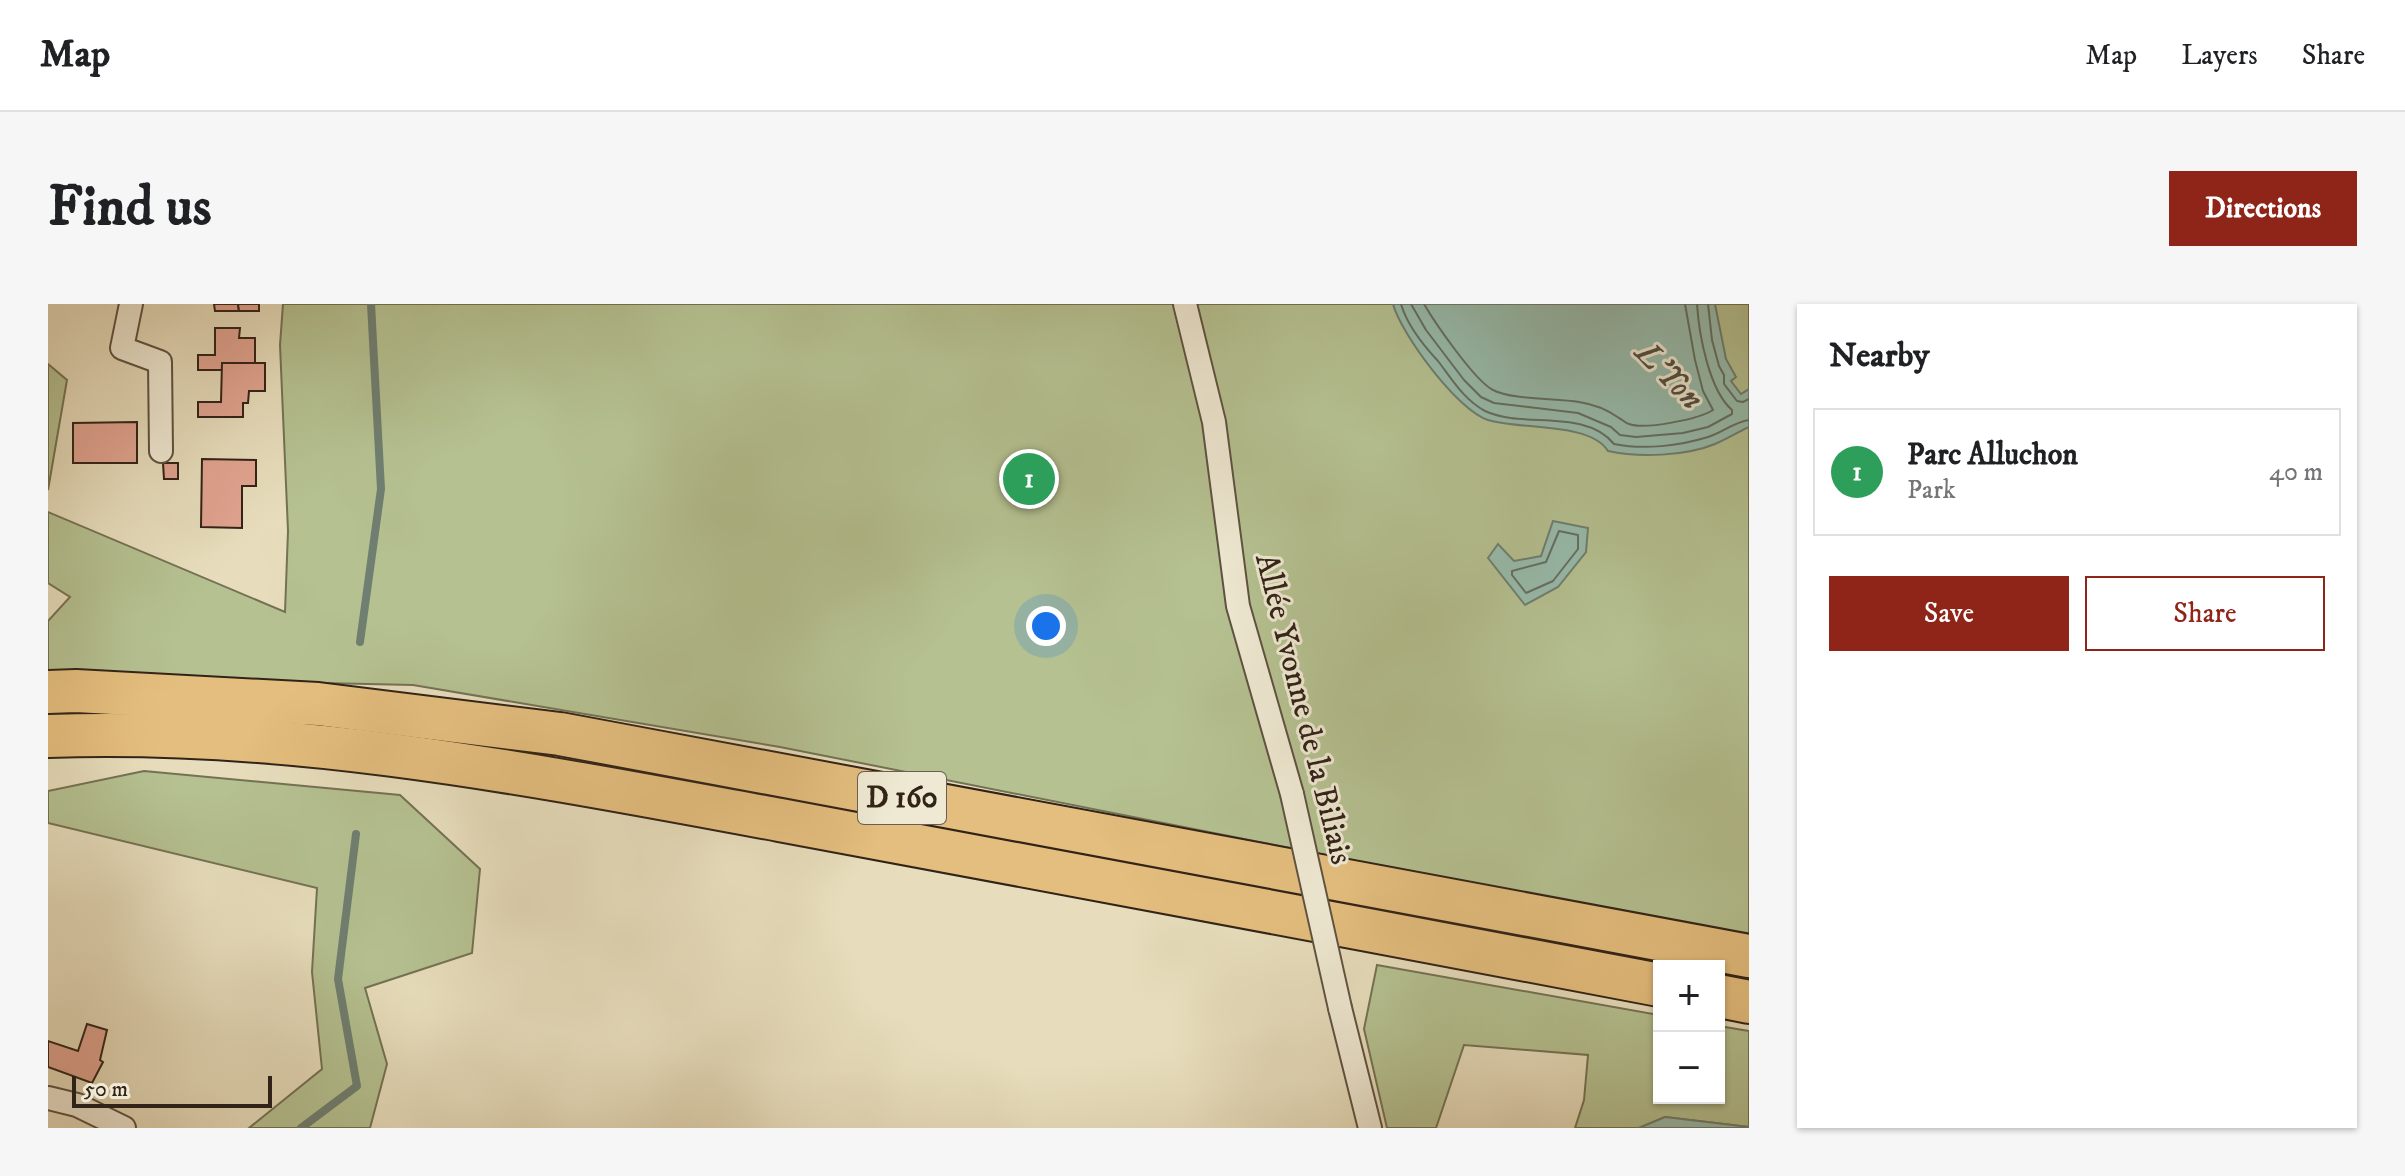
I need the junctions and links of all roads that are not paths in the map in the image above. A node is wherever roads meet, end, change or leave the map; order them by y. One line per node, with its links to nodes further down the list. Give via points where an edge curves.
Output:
1 (131, 304): 3 (street, via 122,348 160,362)
2 (1185, 304): 12 (street, Allée Yvonne de la Biliais, bridge, via 1214,422 1238,606 1292,794)
3 (161, 451)
4 (48, 692): 6 (highway, D 160, via 318,704 560,734)
5 (48, 736): 7 (highway, D 160, via 277,742 572,782)
6 (1749, 956)
7 (1653, 984)
8 (1725, 997): 9 (highway)
9 (1749, 1002)
10 (48, 1098): 11 (street, via 77,1105)
11 (124, 1128)
12 (1370, 1128)

